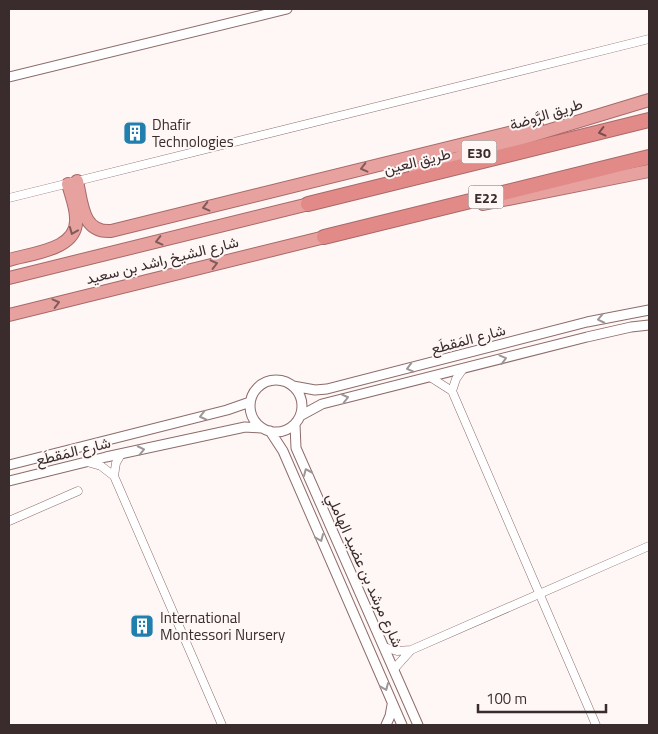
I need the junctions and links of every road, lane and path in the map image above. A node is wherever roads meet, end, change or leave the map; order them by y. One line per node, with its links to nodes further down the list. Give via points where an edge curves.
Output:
1 (287, 9): 3 (street)
2 (649, 39): 8 (street)
3 (9, 77)
4 (649, 99): 8 (highway, one-way to 8, via 111,231 96,230 90,224); 10 (highway, طريق الرَّوضة / E30)
5 (649, 120): 10 (highway, طريق العين / E22, one-way to 10)
6 (649, 157): 11 (highway, E22)
7 (649, 170): 11 (highway)
8 (73, 182): 9 (street); 12 (highway, one-way to 12, via 76,217 71,238 58,246)
9 (9, 198)
10 (308, 204): 13 (highway, شارع الشيخ راشد بن سعيد / E22, one-way to 13)
11 (324, 237): 15 (highway, شارع الشيخ راشد بن سعيد / E22, one-way to 11)
12 (9, 260)
13 (9, 278)
14 (649, 310): 19 (street, شارع المَقطَع, one-way to 19, via 587,322 326,389)
15 (9, 315)
16 (649, 325): 17 (street, شارع المَقطَع, one-way to 16, via 587,336)
17 (463, 369): 18 (street, شارع المَقطَع); 20 (street)
18 (430, 377): 20 (street); 22 (street, شارع المَقطَع, one-way to 18, via 322,404)
19 (293, 386): 21 (street, via 285,381 267,381 253,393); 22 (street, via 302,400)
20 (452, 391): 32 (street)
21 (250, 402): 23 (street, via 254,421); 26 (street, شارع المَقطَع, one-way to 26)
22 (298, 420): 23 (street, via 283,431); 33 (street, شارع مرشد بن عضيد الهاملي, one-way to 22, via 296,448)
23 (265, 429): 24 (street, شارع المَقطَع, one-way to 23, via 245,427); 36 (street, شارع مرشد بن عضيد الهاملي, one-way to 36, via 283,451)
24 (121, 454): 25 (street, شارع المَقطَع); 27 (street)
25 (86, 462): 27 (street, via 101,466); 28 (street, شارع المَقطَع)
26 (9, 465)
27 (114, 476): 37 (street)
28 (9, 481)
29 (78, 491): 30 (street)
30 (9, 521)
31 (649, 546): 32 (street)
32 (539, 595): 34 (street); 41 (street)
33 (384, 648): 34 (street); 35 (street, شارع مرشد بن عضيد الهاملي)
34 (411, 650): 35 (street)
35 (394, 669): 40 (street, شارع مرشد بن عضيد الهاملي)
36 (392, 704): 38 (street); 39 (street, شارع مرشد بن عضيد الهاملي)
37 (222, 725)
38 (386, 725)
39 (402, 725)
40 (418, 725)
41 (596, 725)

